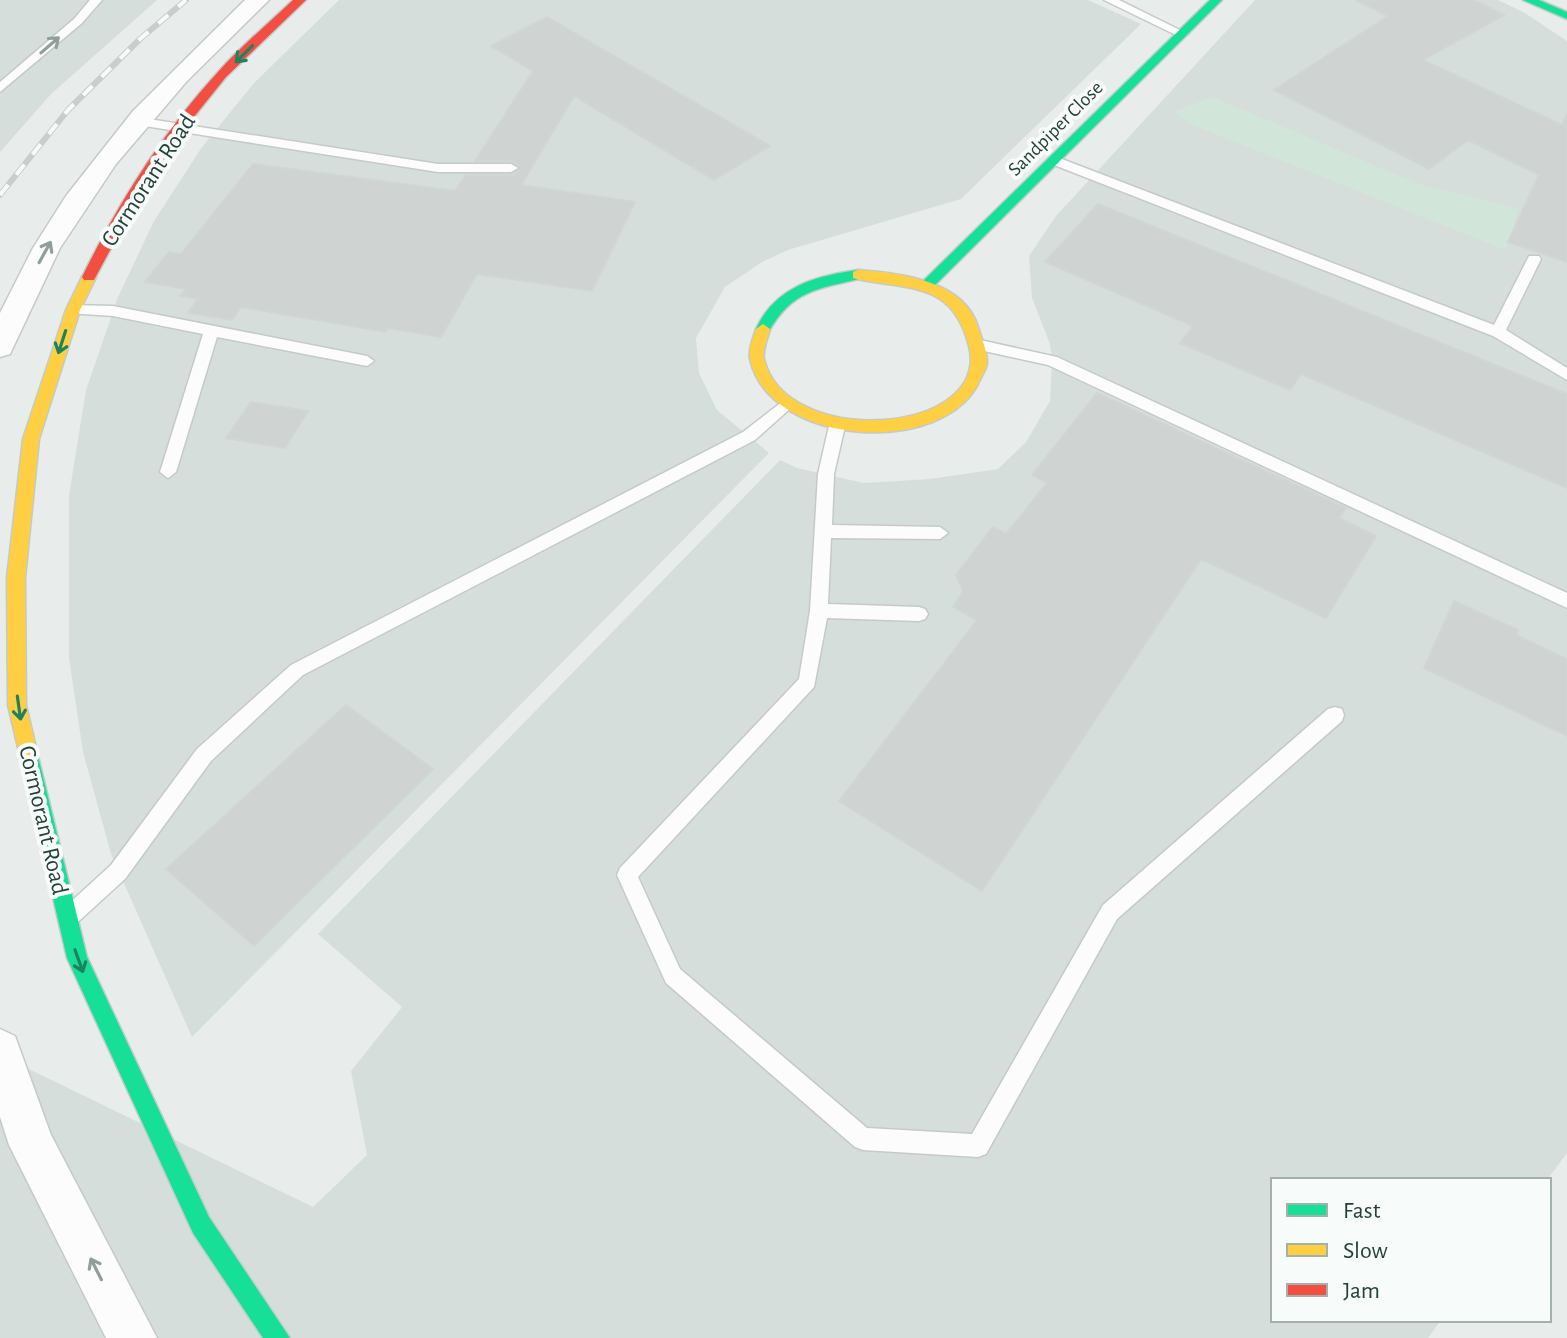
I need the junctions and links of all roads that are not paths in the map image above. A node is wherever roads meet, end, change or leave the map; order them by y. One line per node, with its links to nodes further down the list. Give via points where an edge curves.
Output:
1 (96, 0): 10 (lane, one-way to 1)
2 (258, 0): 11 (street, Cormorant Road)
3 (300, 0): 12 (street, Cormorant Road, one-way to 12, via 214,84)
4 (1110, 0): 9 (lane)
5 (1216, 0): 9 (street, Sandpiper Close)
6 (1529, 0): 8 (street)
7 (1550, 0): 8 (street)
8 (1567, 13)
9 (1182, 34): 13 (street, Sandpiper Close)
10 (0, 88)
11 (136, 121): 12 (lane); 21 (street, Cormorant Road, one-way to 11, via 52,239)
12 (180, 127): 14 (lane, via 438,168); 17 (street, Cormorant Road, via 113,226)
13 (1054, 160): 16 (street, Sandpiper Close); 19 (lane)
14 (511, 168)
15 (1534, 259): 19 (lane)
16 (925, 287): 20 (street, via 962,311); 24 (street, via 886,276 844,276 805,287 784,300 769,316 757,345 764,376)
17 (73, 310): 18 (lane, via 113,311); 32 (street, Cormorant Road, one-way to 32, via 31,439)
18 (212, 330): 22 (lane); 26 (lane)
19 (1498, 332): 23 (lane)
20 (980, 345): 25 (street, via 974,381 943,412 894,429); 29 (lane, via 1052,361)
21 (0, 347)
22 (367, 361)
23 (1567, 375)
24 (787, 403): 25 (street); 35 (lane, via 749,436 297,670 204,755 118,872)
25 (837, 426): 27 (lane)
26 (168, 472)
27 (821, 531): 28 (lane); 30 (lane)
28 (940, 533)
29 (1567, 601)
30 (819, 611): 31 (lane); 34 (lane, via 808,682 627,875 673,976 863,1139 978,1146 1110,912)
31 (919, 614)
32 (8, 623): 33 (street, Cormorant Road)
33 (8, 678): 35 (street, Cormorant Road, one-way to 35)
34 (1335, 715)
35 (68, 918): 38 (street, Cormorant Road, one-way to 38, via 77,958 201,1225)
36 (0, 1051): 37 (street, one-way to 36, via 32,1145)
37 (132, 1338)
38 (278, 1338)

